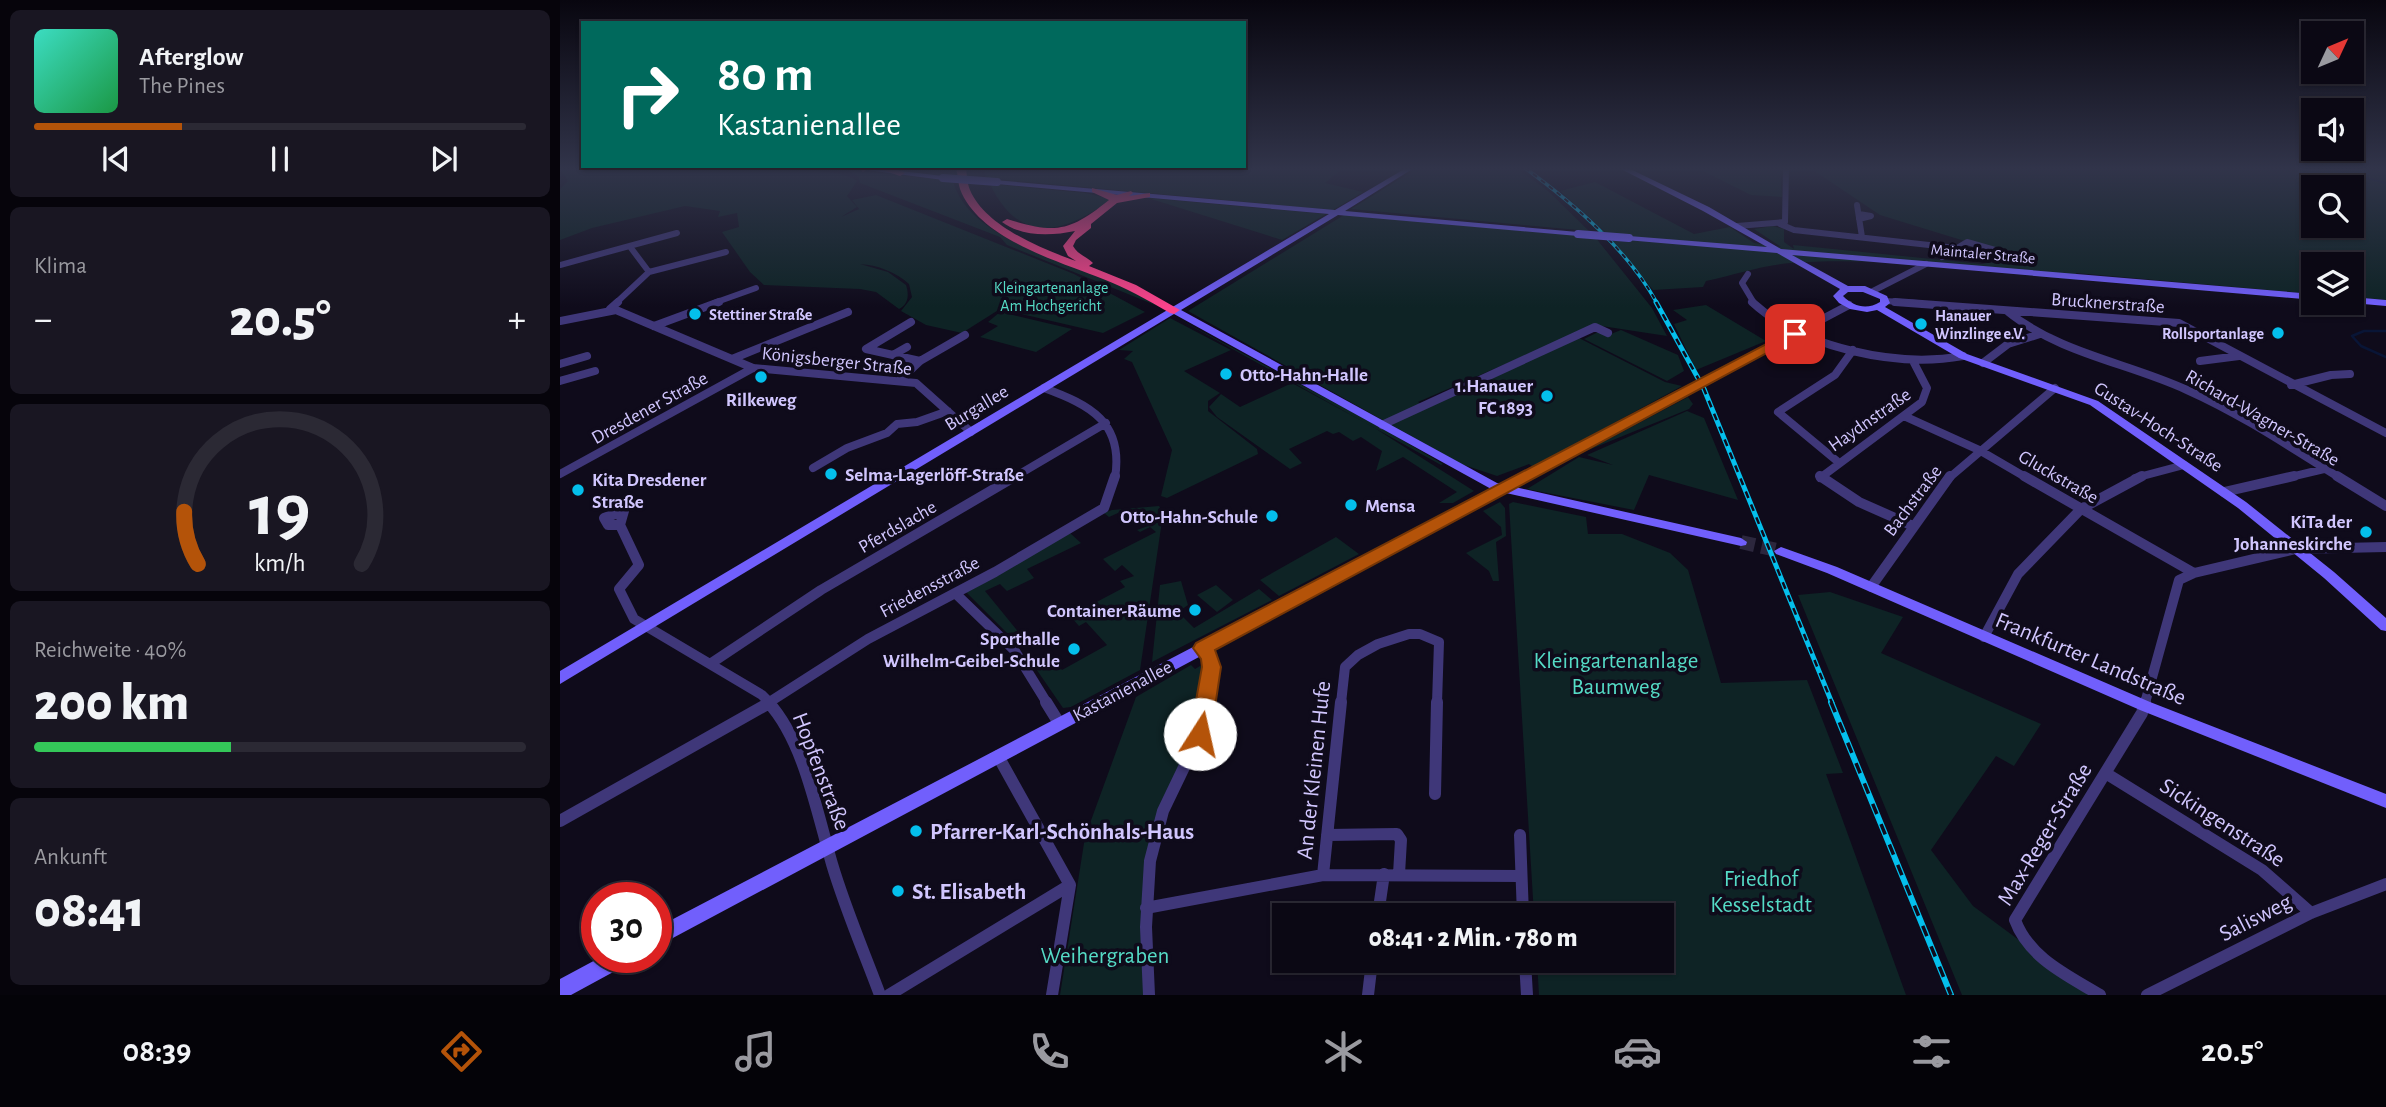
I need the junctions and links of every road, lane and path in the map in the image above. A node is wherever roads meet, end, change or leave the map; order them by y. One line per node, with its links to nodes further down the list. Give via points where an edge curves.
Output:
1 (985, 214): 32 (highway, via 1053,256)
2 (1097, 214): 9 (highway, via 1060,230 1029,231)
3 (1102, 214): 26 (highway, via 1068,244 1072,254)
4 (1337, 214): 39 (main road, Burgallee)
5 (1355, 214): 16 (main road, Maintaler Straße, bridge)
6 (1714, 214): 11 (main road)
7 (1786, 214): 10 (street)
8 (1859, 214): 13 (street)
9 (995, 216): 26 (highway, via 1027,237)
10 (1780, 224): 11 (street); 13 (street, via 1790,230)
11 (1737, 226): 14 (main road)
12 (677, 233): 15 (street)
13 (1862, 237): 17 (street)
14 (1759, 239): 16 (main road); 18 (main road)
15 (631, 248): 25 (street); 27 (street)
16 (1743, 248): 18 (main road, Maintaler Straße)
17 (1956, 248): 20 (street, via 1967,242); 22 (street)
18 (1779, 251): 21 (main road, Maintaler Straße); 23 (main road)
19 (726, 252): 27 (street)
20 (2009, 254)
21 (1815, 255): 23 (main road); 24 (main road, Maintaler Straße)
22 (1942, 257)
23 (1800, 263): 30 (main road)
24 (1926, 264): 31 (street); 33 (main road, Maintaler Straße)
25 (560, 265)
26 (1091, 265): 32 (highway)
27 (649, 272): 38 (street)
28 (1748, 274): 45 (street, via 1742,283 1748,299)
29 (756, 288): 44 (street)
30 (1846, 289): 31 (main road); 37 (main road, via 1838,296)
31 (1873, 291): 36 (main road)
32 (1140, 294): 39 (highway)
33 (2301, 296)
34 (2364, 301): 35 (main road)
35 (2386, 303)
36 (1882, 304): 37 (main road, via 1866,309); 41 (street, Brucknerstraße); 54 (main road, Gustav-Hoch-Straße)
37 (1849, 305): 45 (street, Kastanienallee)
38 (610, 309): 42 (street); 44 (street, Königsberger Straße)
39 (1174, 310): 69 (main road, Burgallee); 74 (main road)
40 (848, 312): 56 (street, via 821,327)
41 (2007, 312): 47 (street, Richard-Wagner-Straße); 55 (street, Brucknerstraße, via 2176,322)
42 (560, 321)
43 (911, 322): 49 (street)
44 (654, 326): 56 (street, Königsberger Straße)
45 (1800, 331): 51 (street); 65 (street, Kastanienallee)
46 (1608, 333): 74 (street, via 1595,327)
47 (2040, 334): 60 (street, via 2008,344); 81 (street, Richard-Wagner-Straße, via 2191,392)
48 (965, 335): 59 (street)
49 (880, 341): 52 (street, via 891,344); 52 (street, via 866,349)
50 (907, 347): 52 (street)
51 (1853, 350): 57 (street); 78 (street, via 1835,376 1778,412)
52 (890, 354): 59 (street)
53 (587, 356): 61 (street)
54 (1963, 356): 57 (street); 60 (main road, Gustav-Hoch-Straße)
55 (2239, 356): 58 (street); 68 (street, Brucknerstraße)
56 (732, 359): 62 (street, Königsberger Straße)
57 (1913, 361): 72 (street, Haydnstraße, via 1927,392)
58 (2200, 361)
59 (920, 362): 66 (street)
60 (1983, 363): 70 (main road, Gustav-Hoch-Straße)
61 (560, 364)
62 (753, 368): 66 (street, Königsberger Straße); 82 (street, Dresdener Straße)
63 (595, 371): 67 (street)
64 (2350, 373): 68 (street)
65 (1713, 377): 83 (street, Kastanienallee, bridge)
66 (900, 380): 71 (street, Königsberger Straße, via 920,384)
67 (560, 381)
68 (2291, 385): 75 (street, Brucknerstraße)
69 (1044, 388): 73 (street, via 1086,405); 76 (main road, Burgallee)
70 (2056, 388): 77 (street, Bachstraße); 79 (main road, Gustav-Hoch-Straße, via 2094,403)
71 (948, 411): 76 (street, Königsberger Straße); 80 (street, via 897,424 893,431 849,447)
72 (1904, 416): 77 (street, Gluckstraße); 78 (street, Haydnstraße)
73 (1106, 423): 95 (street, Friedensstraße, via 1117,456 1112,492 1104,508); 100 (street, Pferdslache, via 821,590)
74 (1382, 425): 83 (main road)
75 (2383, 430)
76 (971, 432): 97 (main road, Burgallee)
77 (1979, 450): 86 (street, Gluckstraße); 88 (street, Bachstraße, via 1945,481)
78 (1837, 461): 88 (street, Haydnstraße, via 1819,474 1821,480)
79 (2184, 465): 84 (main road, Gustav-Hoch-Straße); 86 (street, via 2134,478)
80 (813, 468)
81 (2324, 469): 84 (street); 85 (street, Richard-Wagner-Straße)
82 (560, 474)
83 (1502, 490): 89 (main road); 99 (main road, Kastanienallee)
84 (2224, 492): 91 (main road, Gustav-Hoch-Straße)
85 (2386, 506)
86 (2081, 509): 93 (street, Gluckstraße); 98 (street, via 2018,574)
87 (620, 525): 97 (street, via 639,565 620,591 634,619)
88 (1913, 527): 94 (street, Bachstraße)
89 (1741, 542)
90 (2386, 548): 91 (street)
91 (2296, 549): 93 (street); 96 (main road, Gustav-Hoch-Straße)
92 (1781, 551): 94 (main road, Frankfurter Landstraße)
93 (2194, 573): 103 (street, Max-Reger-Straße, via 2177,584)
94 (1871, 587): 98 (main road, Frankfurter Landstraße)
95 (955, 593): 102 (street, Friedensstraße, via 860,643); 104 (street, via 1015,651)
96 (2386, 626)
97 (645, 627): 100 (street, Hopfenstraße); 101 (main road, Burgallee)
98 (1984, 637): 103 (main road, Frankfurter Landstraße)
99 (1203, 648): 104 (main road, Kastanienallee); 121 (street, via 1211,667 1203,724 1155,837)
100 (710, 664): 102 (street, Hopfenstraße)
101 (560, 678)
102 (771, 702): 109 (street, Friedensstraße); 112 (street, Hopfenstraße, via 791,734)
103 (2145, 706): 106 (street, Max-Reger-Straße); 108 (main road, Frankfurter Landstraße)
104 (1059, 723): 105 (main road, Kastanienallee)
105 (998, 755): 112 (main road, Kastanienallee); 117 (street)
106 (2107, 774): 122 (street, Sickingenstraße, via 2262,870); 134 (street, Max-Reger-Straße, via 2015,920 2035,950)
107 (1435, 794): 110 (street, An der Kleinen Hufe, via 1439,642 1418,634 1379,645 1345,667)
108 (2386, 801)
109 (560, 821)
110 (1327, 835): 114 (street, via 1397,834 1401,840); 115 (street, An der Kleinen Hufe)
111 (1520, 835): 116 (street)
112 (828, 846): 123 (main road, Kastanienallee); 128 (street, Hopfenstraße)
113 (1384, 874): 114 (street); 115 (street); 119 (street)
114 (1399, 874): 116 (street)
115 (1323, 875): 121 (street)
116 (1521, 876): 120 (street)
117 (1070, 884): 129 (street); 130 (street)
118 (2386, 884): 122 (street, Salisweg)
119 (1380, 903)
120 (1522, 903)
121 (1146, 908): 131 (street)
122 (2311, 913): 135 (street, Salisweg)
123 (672, 929)
124 (590, 973): 127 (main road)
125 (1371, 973): 132 (street)
126 (1526, 973): 133 (street)
127 (560, 989)
128 (880, 995)
129 (889, 995)
130 (1052, 995)
131 (1149, 995)
132 (1368, 995)
133 (1527, 995)
134 (2100, 995)
135 (2147, 995)

